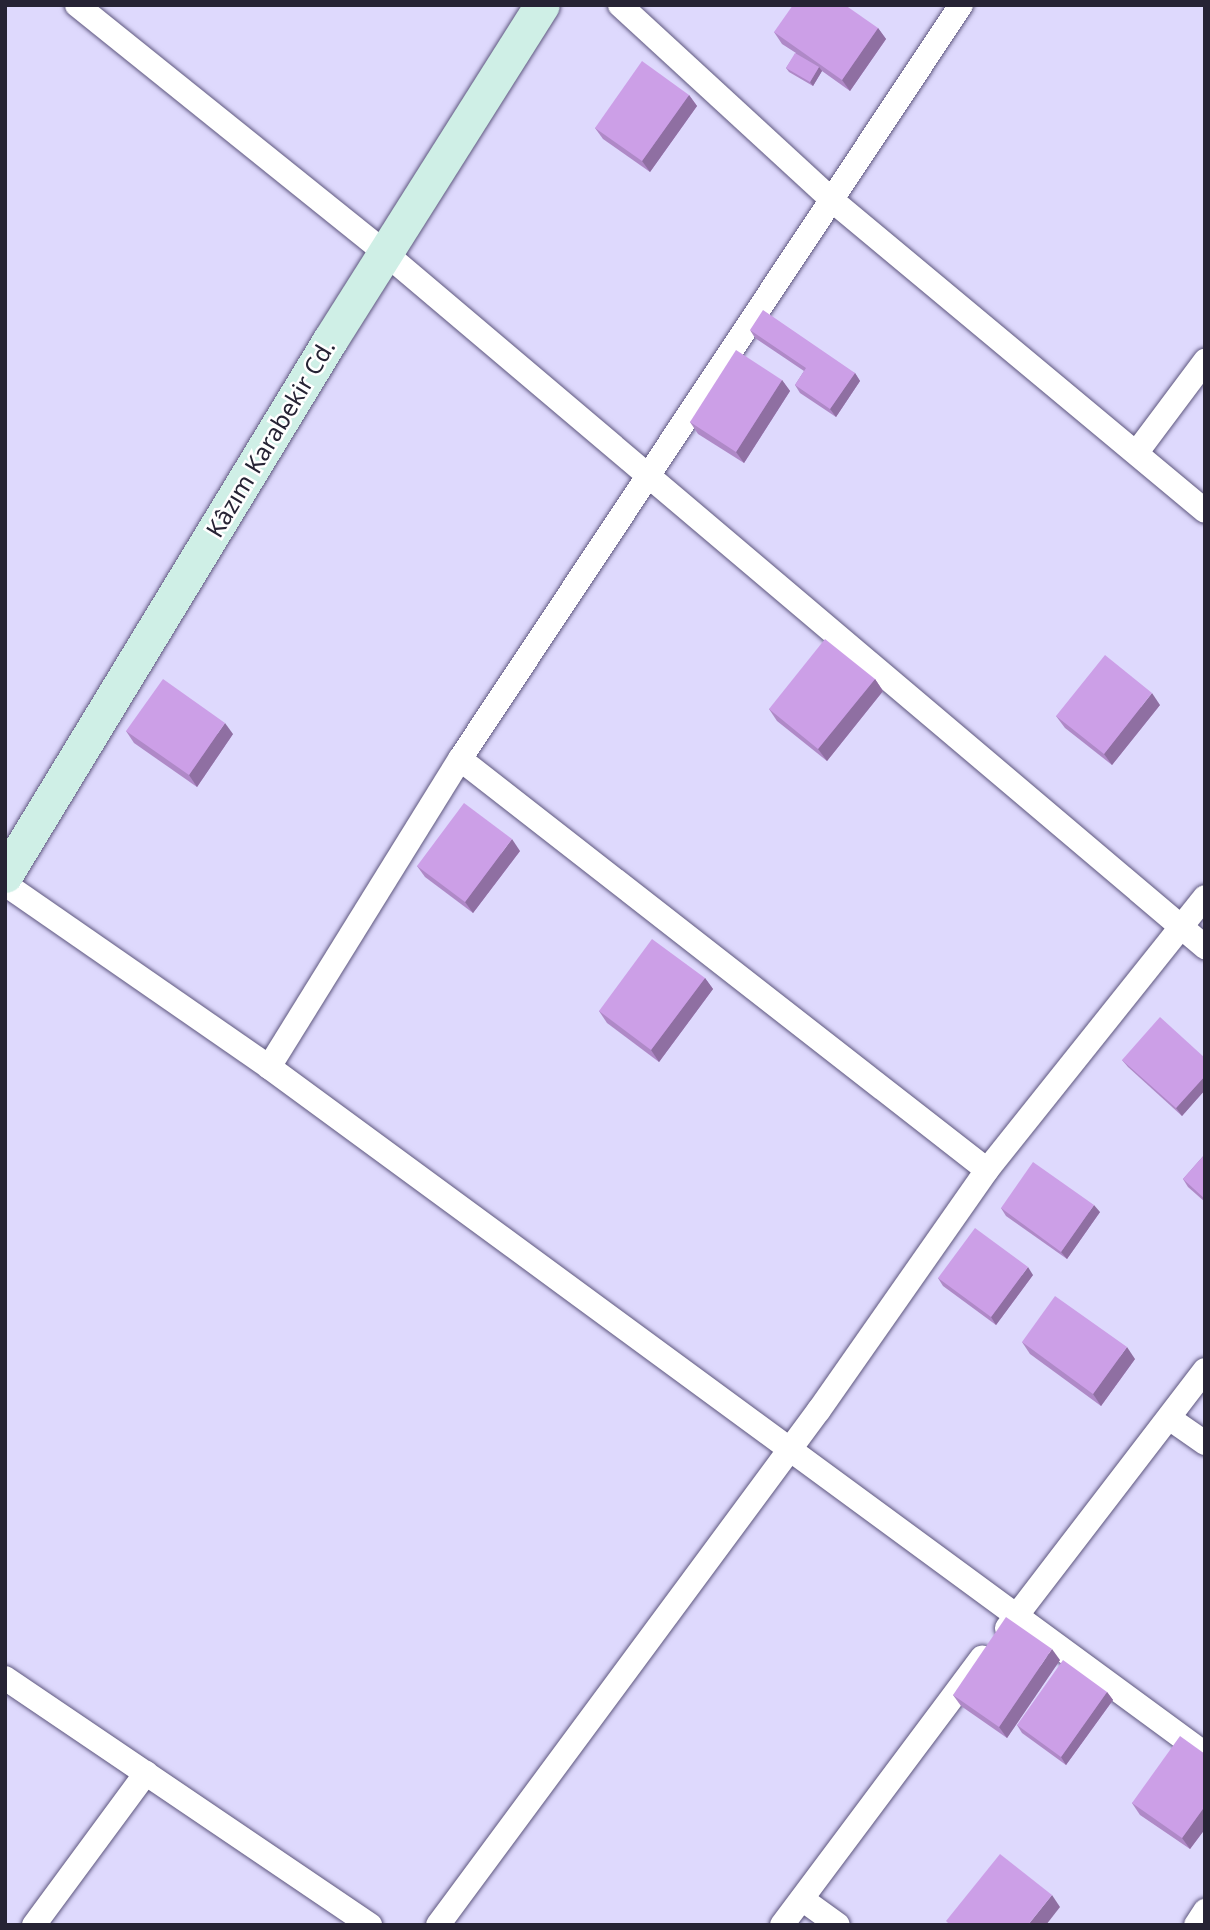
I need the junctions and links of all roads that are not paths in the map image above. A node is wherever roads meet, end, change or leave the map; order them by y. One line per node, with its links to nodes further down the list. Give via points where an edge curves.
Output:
1 (77, 5): 6 (street)
2 (542, 5): 6 (street, Kâzım Karabekir Cd.)
3 (620, 5): 5 (street)
4 (961, 5): 5 (street)
5 (833, 201): 8 (street); 9 (street)
6 (384, 252): 9 (street); 12 (street, Kâzım Karabekir Cd.)
7 (1205, 361): 8 (street)
8 (1137, 452): 10 (street)
9 (649, 475): 11 (street); 15 (street)
10 (1205, 511)
11 (460, 758): 17 (street); 18 (street)
12 (5, 875)
13 (5, 884): 17 (street)
14 (1205, 897): 15 (street)
15 (1182, 927): 16 (street); 18 (street)
16 (1205, 947)
17 (269, 1067): 22 (street)
18 (987, 1170): 22 (street)
19 (1205, 1370): 20 (street)
20 (1169, 1418): 21 (street); 23 (street)
21 (1205, 1443)
22 (791, 1447): 23 (street); 31 (street)
23 (1017, 1616): 25 (street); 27 (street, via 942,1706)
24 (5, 1678): 26 (street)
25 (1205, 1754)
26 (146, 1773): 29 (street); 30 (street)
27 (802, 1899): 32 (street); 33 (street)
28 (1205, 1911): 34 (street)
29 (34, 1925)
30 (370, 1925)
31 (438, 1925)
32 (782, 1925)
33 (838, 1925)
34 (1196, 1925)

